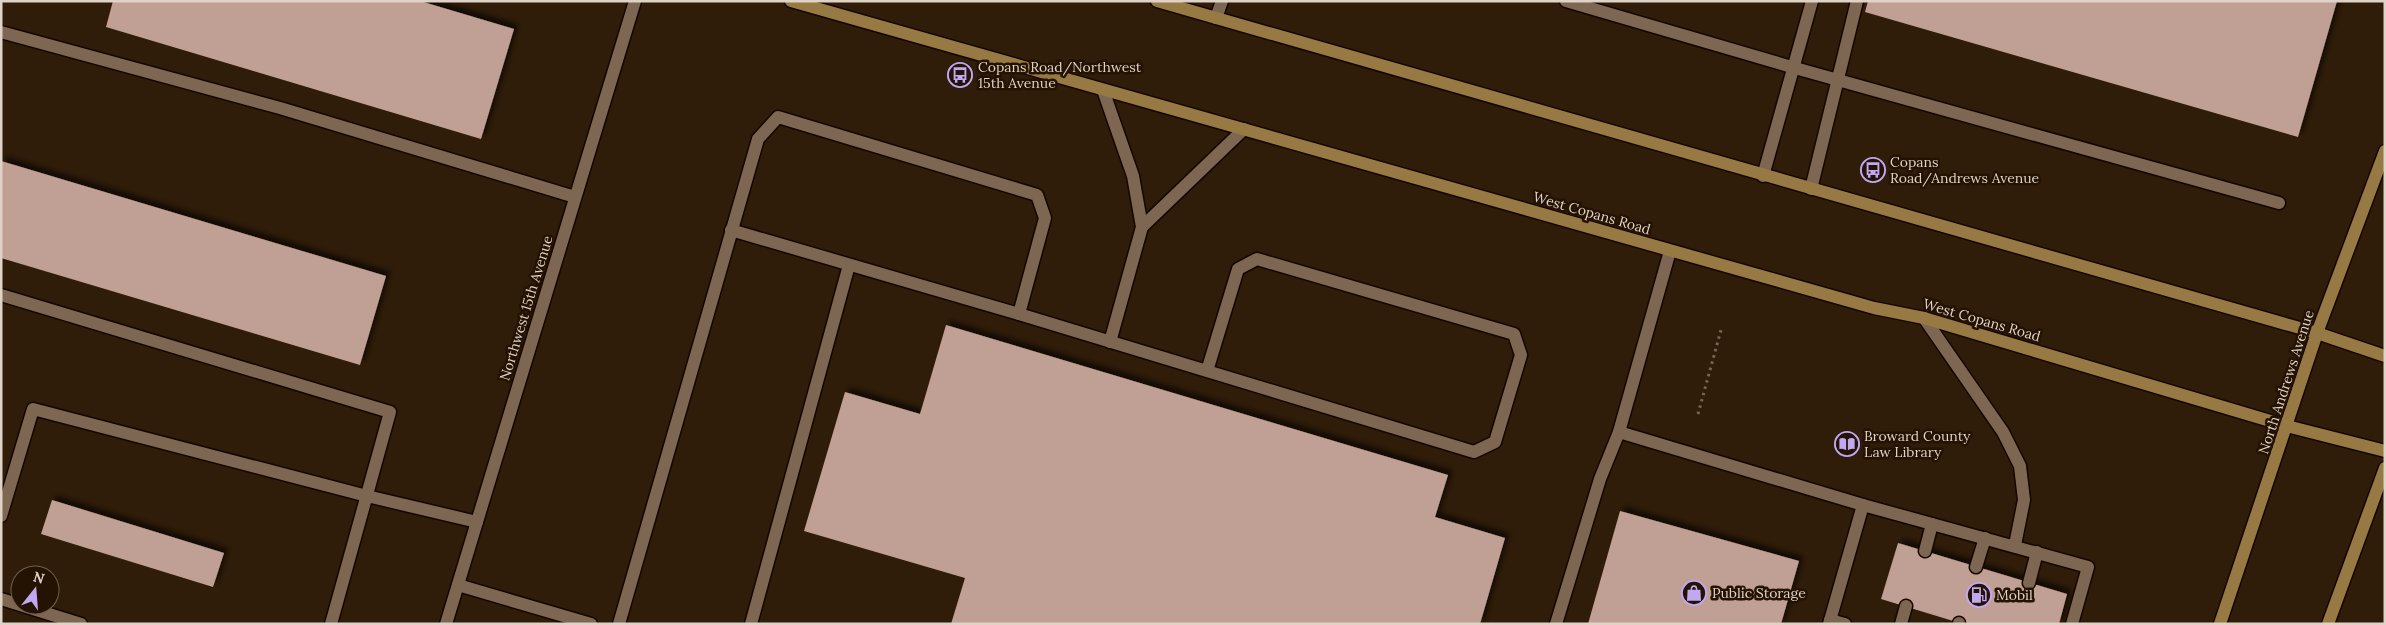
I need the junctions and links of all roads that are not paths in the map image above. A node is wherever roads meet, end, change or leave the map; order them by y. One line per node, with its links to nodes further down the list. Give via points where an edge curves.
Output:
1 (635, 1): 17 (street, Northwest 15th Avenue)
2 (791, 1): 12 (main road, West Copans Road)
3 (1157, 1): 8 (main road)
4 (1222, 1): 8 (street)
5 (1566, 1): 10 (street)
6 (1812, 1): 10 (street)
7 (1857, 1): 11 (street)
8 (1216, 18): 15 (main road)
9 (1, 32): 17 (street, via 280,108)
10 (1794, 68): 11 (street); 15 (street)
11 (1838, 80): 16 (street); 18 (street)
12 (1104, 90): 13 (main road, West Copans Road); 19 (street, via 1133,176)
13 (1244, 130): 19 (street); 21 (main road, West Copans Road)
14 (2385, 151): 26 (main road, North Andrews Avenue)
15 (1763, 176): 16 (main road)
16 (1811, 189): 26 (main road)
17 (575, 197): 37 (street, Northwest 15th Avenue)
18 (2280, 203)
19 (1142, 227): 27 (street)
20 (731, 230): 22 (street); 24 (street, via 758,139 778,117 1037,194 1045,218); 53 (street)
21 (1670, 251): 25 (main road, West Copans Road, via 1874,308); 31 (street)
22 (849, 265): 24 (street); 54 (street)
23 (1, 295): 34 (street, via 390,412)
24 (1020, 314): 27 (street)
25 (1924, 318): 30 (main road, West Copans Road); 40 (street, via 2003,432 2020,466 2024,500)
26 (2317, 333): 28 (main road); 30 (main road, North Andrews Avenue)
27 (1110, 342): 29 (street)
28 (2385, 356)
29 (1207, 371): 29 (street, via 1474,452 1495,442 1521,355 1514,334 1258,259 1238,269)
30 (2287, 426): 32 (main road, West Copans Road); 59 (main road, North Andrews Avenue)
31 (1619, 432): 35 (street); 55 (street, via 1600,479)
32 (2385, 451)
33 (2385, 468): 60 (main road)
34 (367, 496): 36 (street, via 33,409); 37 (street); 50 (street)
35 (1863, 505): 38 (street); 48 (street)
36 (1, 516)
37 (477, 522): 45 (street, Northwest 15th Avenue)
38 (1932, 524): 39 (street); 41 (street)
39 (1985, 538): 40 (street); 43 (street)
40 (2014, 545): 42 (street)
41 (1925, 551)
42 (2037, 552): 44 (street); 58 (street, via 2088,566)
43 (1976, 567)
44 (2029, 583)
45 (458, 585): 51 (street, Northwest 15th Avenue); 52 (street)
46 (1, 599): 49 (street)
47 (1906, 606): 57 (street)
48 (1830, 622): 56 (street)
49 (81, 624)
50 (332, 624)
51 (446, 624)
52 (591, 624)
53 (619, 624)
54 (752, 624)
55 (1556, 624)
56 (1845, 624)
57 (1901, 624)
58 (2072, 624)
59 (2220, 624)
60 (2328, 624)

